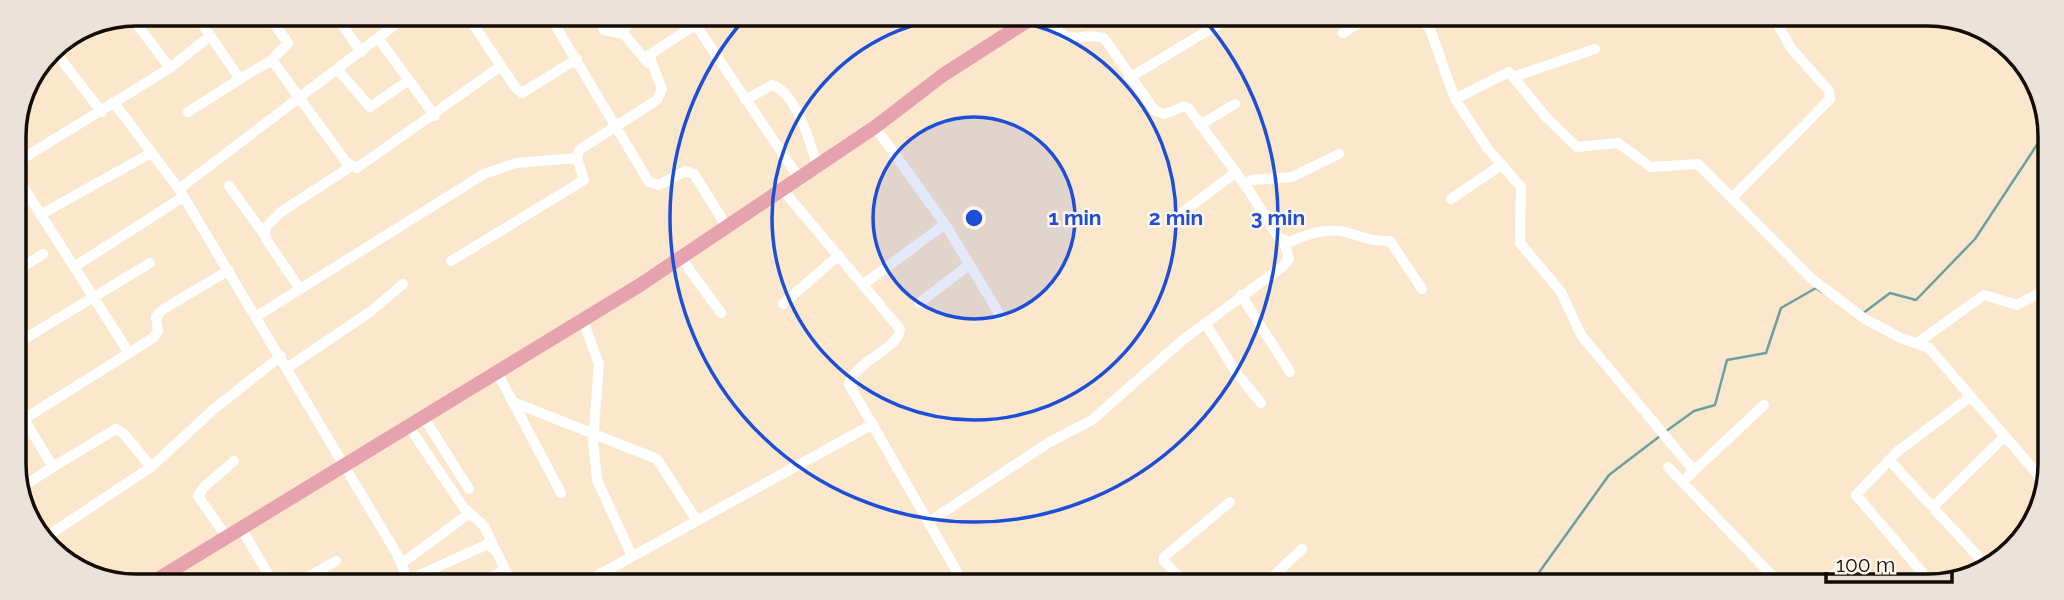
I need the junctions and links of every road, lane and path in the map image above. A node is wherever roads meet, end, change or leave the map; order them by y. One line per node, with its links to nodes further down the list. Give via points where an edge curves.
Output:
1 (138, 26): 29 (street)
2 (204, 26): 20 (street)
3 (276, 26): 26 (street, via 288,43)
4 (343, 26): 23 (street)
5 (394, 26): 21 (street)
6 (474, 26): 28 (street)
7 (556, 26): 25 (street)
8 (603, 26): 18 (street, via 607,32)
9 (626, 26): 18 (street)
10 (682, 26): 27 (street, via 652,51)
11 (697, 26): 37 (street)
12 (1019, 26): 45 (main road, via 943,75)
13 (1053, 26): 32 (street, via 1072,39 1104,38)
14 (1215, 26): 32 (street)
15 (1354, 26): 19 (street)
16 (1427, 26): 35 (street)
17 (1779, 26): 60 (street, via 1791,48 1829,90 1830,99)
18 (619, 32): 27 (street)
19 (1343, 33)
20 (209, 36): 29 (street); 33 (street)
21 (378, 38): 23 (street); 34 (street)
22 (1595, 49): 31 (street)
23 (361, 52): 30 (street)
24 (60, 58): 40 (street)
25 (577, 59): 28 (street, via 526,93 515,88); 44 (street)
26 (272, 60): 33 (street); 36 (street)
27 (650, 64): 44 (street, via 662,95)
28 (501, 66): 42 (street)
29 (170, 68): 38 (street)
30 (338, 70): 34 (street, via 370,107); 36 (street)
31 (1513, 77): 35 (street, via 1505,72); 60 (street, via 1572,145 1618,144 1651,167 1698,164)
32 (1129, 78): 43 (street, via 1156,111 1164,114 1184,106)
33 (240, 79): 41 (street)
34 (409, 80): 42 (street)
35 (1455, 99): 50 (street)
36 (299, 100): 52 (street); 58 (street)
37 (745, 100): 51 (street, via 768,87 779,88 802,121); 54 (street)
38 (115, 104): 40 (street); 46 (street)
39 (1235, 104): 43 (street)
40 (102, 112): 48 (street)
41 (188, 112)
42 (435, 116): 52 (street, via 362,167)
43 (1200, 125): 53 (street)
44 (617, 127): 49 (street, via 582,147); 65 (street, via 649,182 659,185 685,171 694,174)
45 (875, 127): 51 (main road); 64 (street)
46 (151, 153): 58 (street); 62 (street)
47 (1339, 154): 55 (street, via 1292,177)
48 (26, 157)
49 (578, 158): 71 (street, via 584,173 582,183); 79 (street, via 516,163 484,174)
50 (1501, 165): 61 (street); 115 (street, via 1522,192 1520,243 1561,292 1581,335)
51 (817, 166): 54 (main road)
52 (350, 167): 66 (street, via 281,212)
53 (1236, 173): 55 (street); 63 (street)
54 (799, 178): 57 (main road)
55 (1244, 183): 67 (street)
56 (229, 186): 66 (street)
57 (782, 189): 65 (main road); 69 (street)
58 (181, 193): 75 (street); 76 (street)
59 (26, 194): 62 (street)
60 (1733, 197): 92 (street, via 1812,279 1861,316)
61 (1451, 199)
62 (40, 215): 75 (street)
63 (1175, 218)
64 (945, 225): 74 (street); 78 (street)
65 (727, 227): 70 (main road)
66 (264, 234): 79 (street)
67 (1284, 241): 80 (street, via 1338,231 1371,242 1390,242); 82 (street, via 1288,261)
68 (43, 254): 73 (street)
69 (839, 256): 78 (street); 85 (street)
70 (681, 258): 86 (street); 89 (main road)
71 (451, 261)
72 (149, 263): 83 (street)
73 (26, 265)
74 (969, 265): 84 (street); 88 (street)
75 (74, 267): 83 (street)
76 (229, 270): 87 (street); 93 (street, via 162,310 156,317 157,334)
77 (403, 284): 95 (street)
78 (864, 284): 105 (street, via 900,329 897,339 858,368 849,384)
79 (300, 289): 87 (street)
80 (1422, 289)
81 (2038, 294): 92 (street, via 2017,305 1984,295)
82 (1241, 295): 90 (street); 96 (street)
83 (93, 297): 91 (street); 93 (street)
84 (919, 303)
85 (783, 304)
86 (721, 313)
87 (257, 316): 94 (street)
88 (1000, 316)
89 (583, 321): 97 (main road); 107 (street, via 599,364)
90 (1205, 323): 100 (street); 125 (street, via 1092,420 1048,443)
91 (26, 338)
92 (1917, 343): 98 (street, via 1929,348)
93 (129, 354): 102 (street)
94 (281, 356): 95 (street); 113 (street)
95 (287, 368): 111 (street)
96 (1290, 372)
97 (498, 374): 99 (street); 103 (main road)
98 (1970, 397): 108 (street); 109 (street)
99 (513, 402): 107 (street); 120 (street)
100 (1261, 403)
101 (1764, 405): 115 (street)
102 (26, 418)
103 (424, 418): 106 (main road); 119 (street)
104 (26, 422): 112 (street)
105 (873, 424): 124 (street); 125 (street)
106 (409, 427): 111 (main road); 123 (street)
107 (593, 436): 124 (street, via 657,459); 131 (street, via 597,480)
108 (2005, 436): 116 (street); 122 (street)
109 (1889, 460): 122 (street); 150 (street, via 1856,495)
110 (234, 461): 128 (street, via 198,496)
111 (345, 465): 126 (main road); 134 (street)
112 (53, 467): 113 (street, via 116,429); 118 (street)
113 (151, 467): 127 (street)
114 (1668, 467): 117 (street)
115 (1694, 471): 117 (street)
116 (2037, 477)
117 (1682, 482): 148 (street)
118 (28, 483)
119 (469, 489)
120 (561, 493)
121 (1230, 502): 146 (street, via 1164,557)
122 (1933, 507): 132 (street)
123 (470, 513): 129 (street, via 484,526); 134 (street)
124 (697, 521): 131 (street)
125 (930, 521): 145 (street)
126 (242, 530): 128 (main road); 138 (street)
127 (51, 533)
128 (228, 539): 137 (main road)
129 (494, 547): 136 (street); 141 (street, via 482,546)
130 (1302, 549): 147 (street)
131 (632, 556): 144 (street)
132 (1981, 560)
133 (336, 561): 139 (street)
134 (402, 563): 140 (street)
135 (1844, 564): 149 (street)
136 (505, 570): 142 (street); 143 (street)
137 (167, 574)
138 (267, 574)
139 (313, 574)
140 (404, 574)
141 (421, 574)
142 (497, 574)
143 (508, 574)
144 (609, 574)
145 (959, 574)
146 (1176, 574)
147 (1276, 574)
148 (1770, 574)
149 (1835, 574)
150 (1922, 574)

